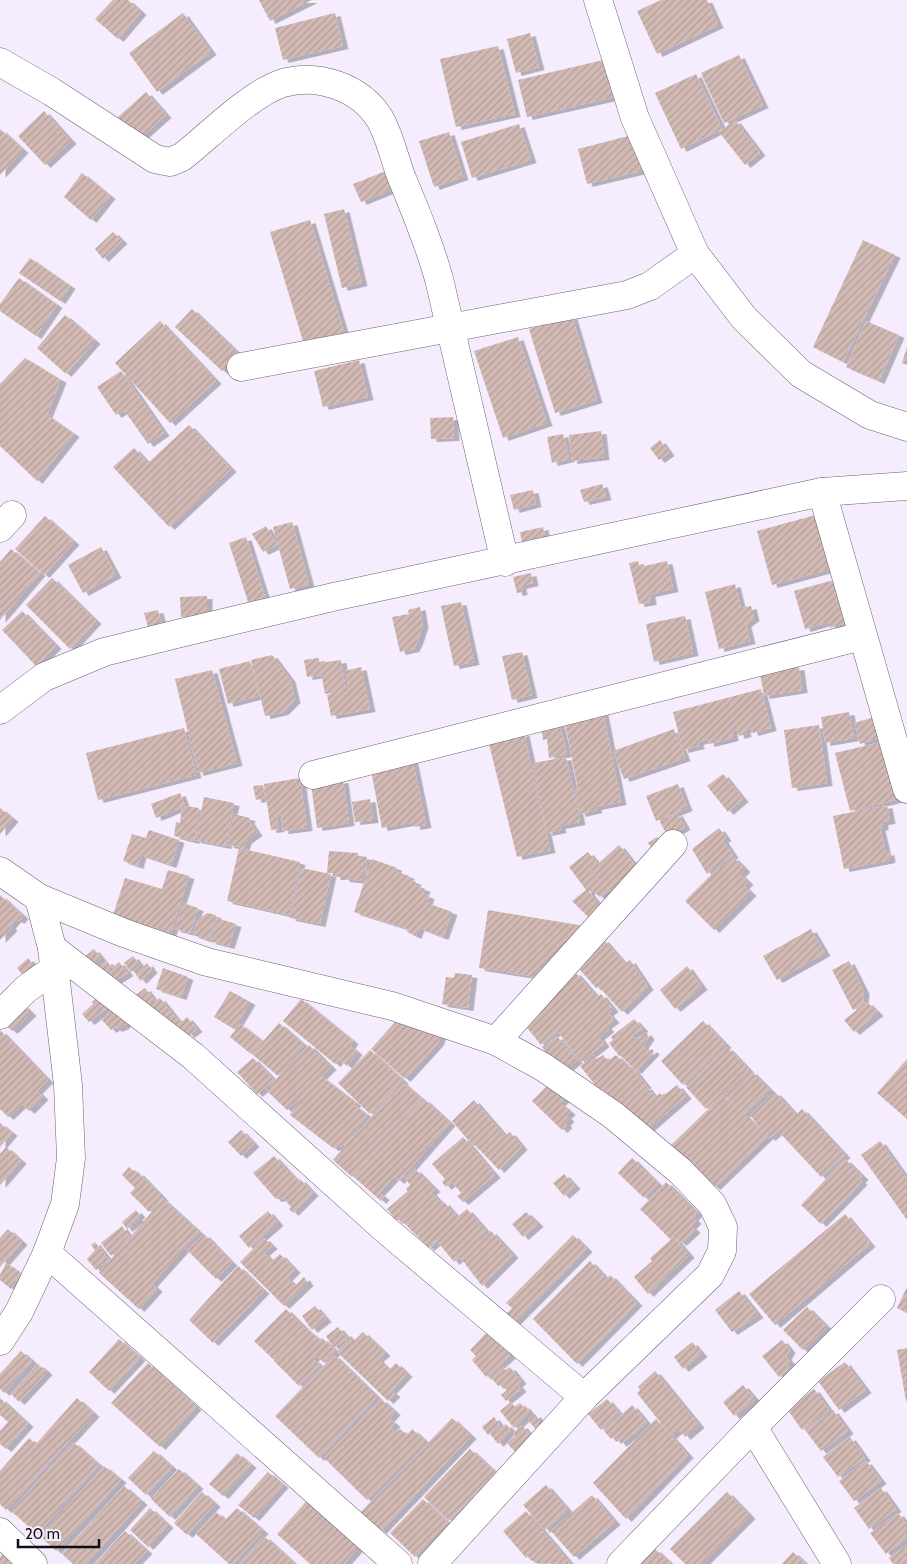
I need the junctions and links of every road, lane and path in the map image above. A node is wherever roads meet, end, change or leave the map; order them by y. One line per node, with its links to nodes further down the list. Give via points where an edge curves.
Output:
1 (598, 0): 3 (street, via 635,118)
2 (0, 62): 4 (street, via 155,159 170,162 182,157 252,100 282,84 310,79 340,85 361,98 390,138 400,173 429,243)
3 (695, 254): 4 (street, via 650,286 627,295); 6 (street, via 744,318 801,374 870,415)
4 (451, 329): 5 (street); 9 (street)
5 (241, 367)
6 (907, 427)
7 (907, 486): 8 (street)
8 (822, 492): 9 (street); 10 (street)
9 (504, 562): 11 (street, via 333,597 104,652 44,677)
10 (862, 636): 12 (street); 13 (street)
11 (0, 710)
12 (313, 775)
13 (907, 789)
14 (673, 844): 19 (street)
15 (0, 871): 16 (street)
16 (38, 898): 17 (street); 19 (street, via 207,962 392,1006)
17 (53, 958): 18 (street); 20 (street, via 68,1085 71,1158 65,1204); 23 (street, via 193,1056 386,1230)
18 (0, 1015)
19 (496, 1041): 23 (street, via 614,1115 687,1178 712,1204 723,1227 722,1252 710,1275)
20 (47, 1253): 22 (street, via 19,1312); 27 (street)
21 (881, 1299): 24 (street)
22 (0, 1341)
23 (584, 1398): 28 (street)
24 (753, 1427): 29 (street); 30 (street)
25 (0, 1532): 26 (street)
26 (33, 1564)
27 (398, 1564)
28 (432, 1564)
29 (621, 1564)
30 (837, 1564)

